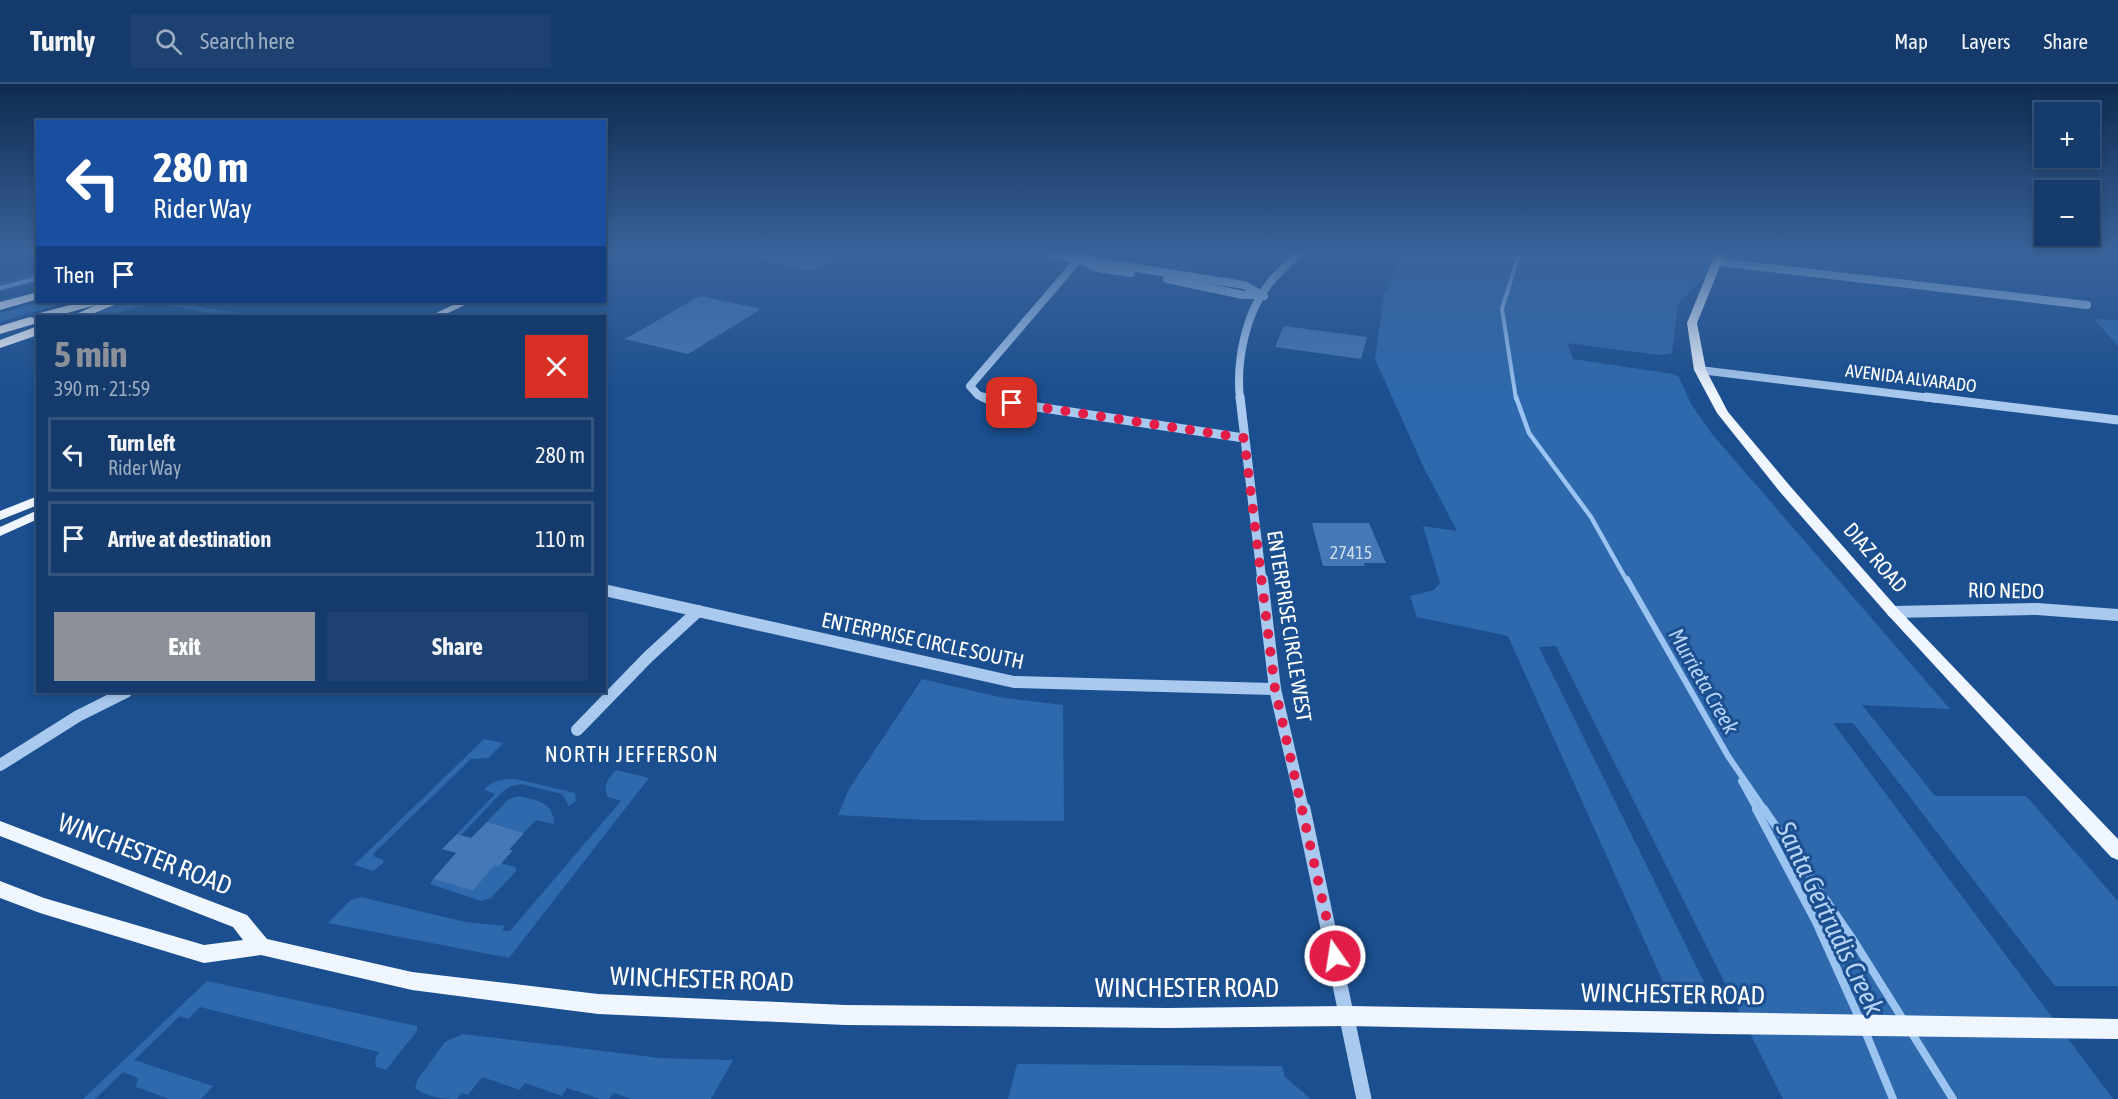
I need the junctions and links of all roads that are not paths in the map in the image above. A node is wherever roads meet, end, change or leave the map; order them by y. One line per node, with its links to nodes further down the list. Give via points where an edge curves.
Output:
1 (16, 301): 10 (highway)
2 (1044, 301): 20 (street, via 970,386 978,395 990,400)
3 (1261, 301): 20 (street, ENTERPRISE CIRCLE WEST, via 1248,322 1242,348 1238,381)
4 (1701, 301): 18 (main road, DIAZ ROAD, via 1692,323)
5 (2059, 301): 9 (street)
6 (90, 303): 11 (highway)
7 (113, 303): 12 (highway)
8 (464, 303): 13 (main road)
9 (2087, 305)
10 (0, 306)
11 (48, 315)
12 (78, 315)
13 (437, 315)
14 (36, 319): 15 (highway)
15 (0, 330)
16 (36, 331): 17 (highway)
17 (0, 344)
18 (1700, 370): 19 (street, AVENIDA ALVARADO); 27 (main road, DIAZ ROAD, via 1723,413)
19 (2118, 420)
20 (1244, 438): 29 (street, ENTERPRISE CIRCLE WEST)
21 (36, 501): 23 (main road)
22 (36, 515): 24 (main road)
23 (0, 516)
24 (0, 532)
25 (606, 590): 26 (street, ENTERPRISE CIRCLE SOUTH)
26 (698, 611): 29 (street, ENTERPRISE CIRCLE SOUTH, via 1014,682); 31 (street)
27 (1893, 612): 28 (street, RIO NEDO, via 2037,609); 34 (main road, DIAZ ROAD)
28 (2118, 615)
29 (1275, 689): 37 (street, ENTERPRISE CIRCLE WEST)
30 (124, 693): 32 (street, via 78,716)
31 (577, 730)
32 (0, 765)
33 (0, 828): 36 (main road, WINCHESTER ROAD, via 240,921)
34 (2118, 852)
35 (0, 889): 36 (main road, WINCHESTER ROAD, via 40,905 204,954)
36 (261, 946): 37 (main road, WINCHESTER ROAD, via 412,981 598,1004 845,1015)
37 (1349, 1016): 38 (main road, WINCHESTER ROAD); 39 (street, ENTERPRISE CIRCLE WEST)
38 (2108, 1029)
39 (1365, 1099)

